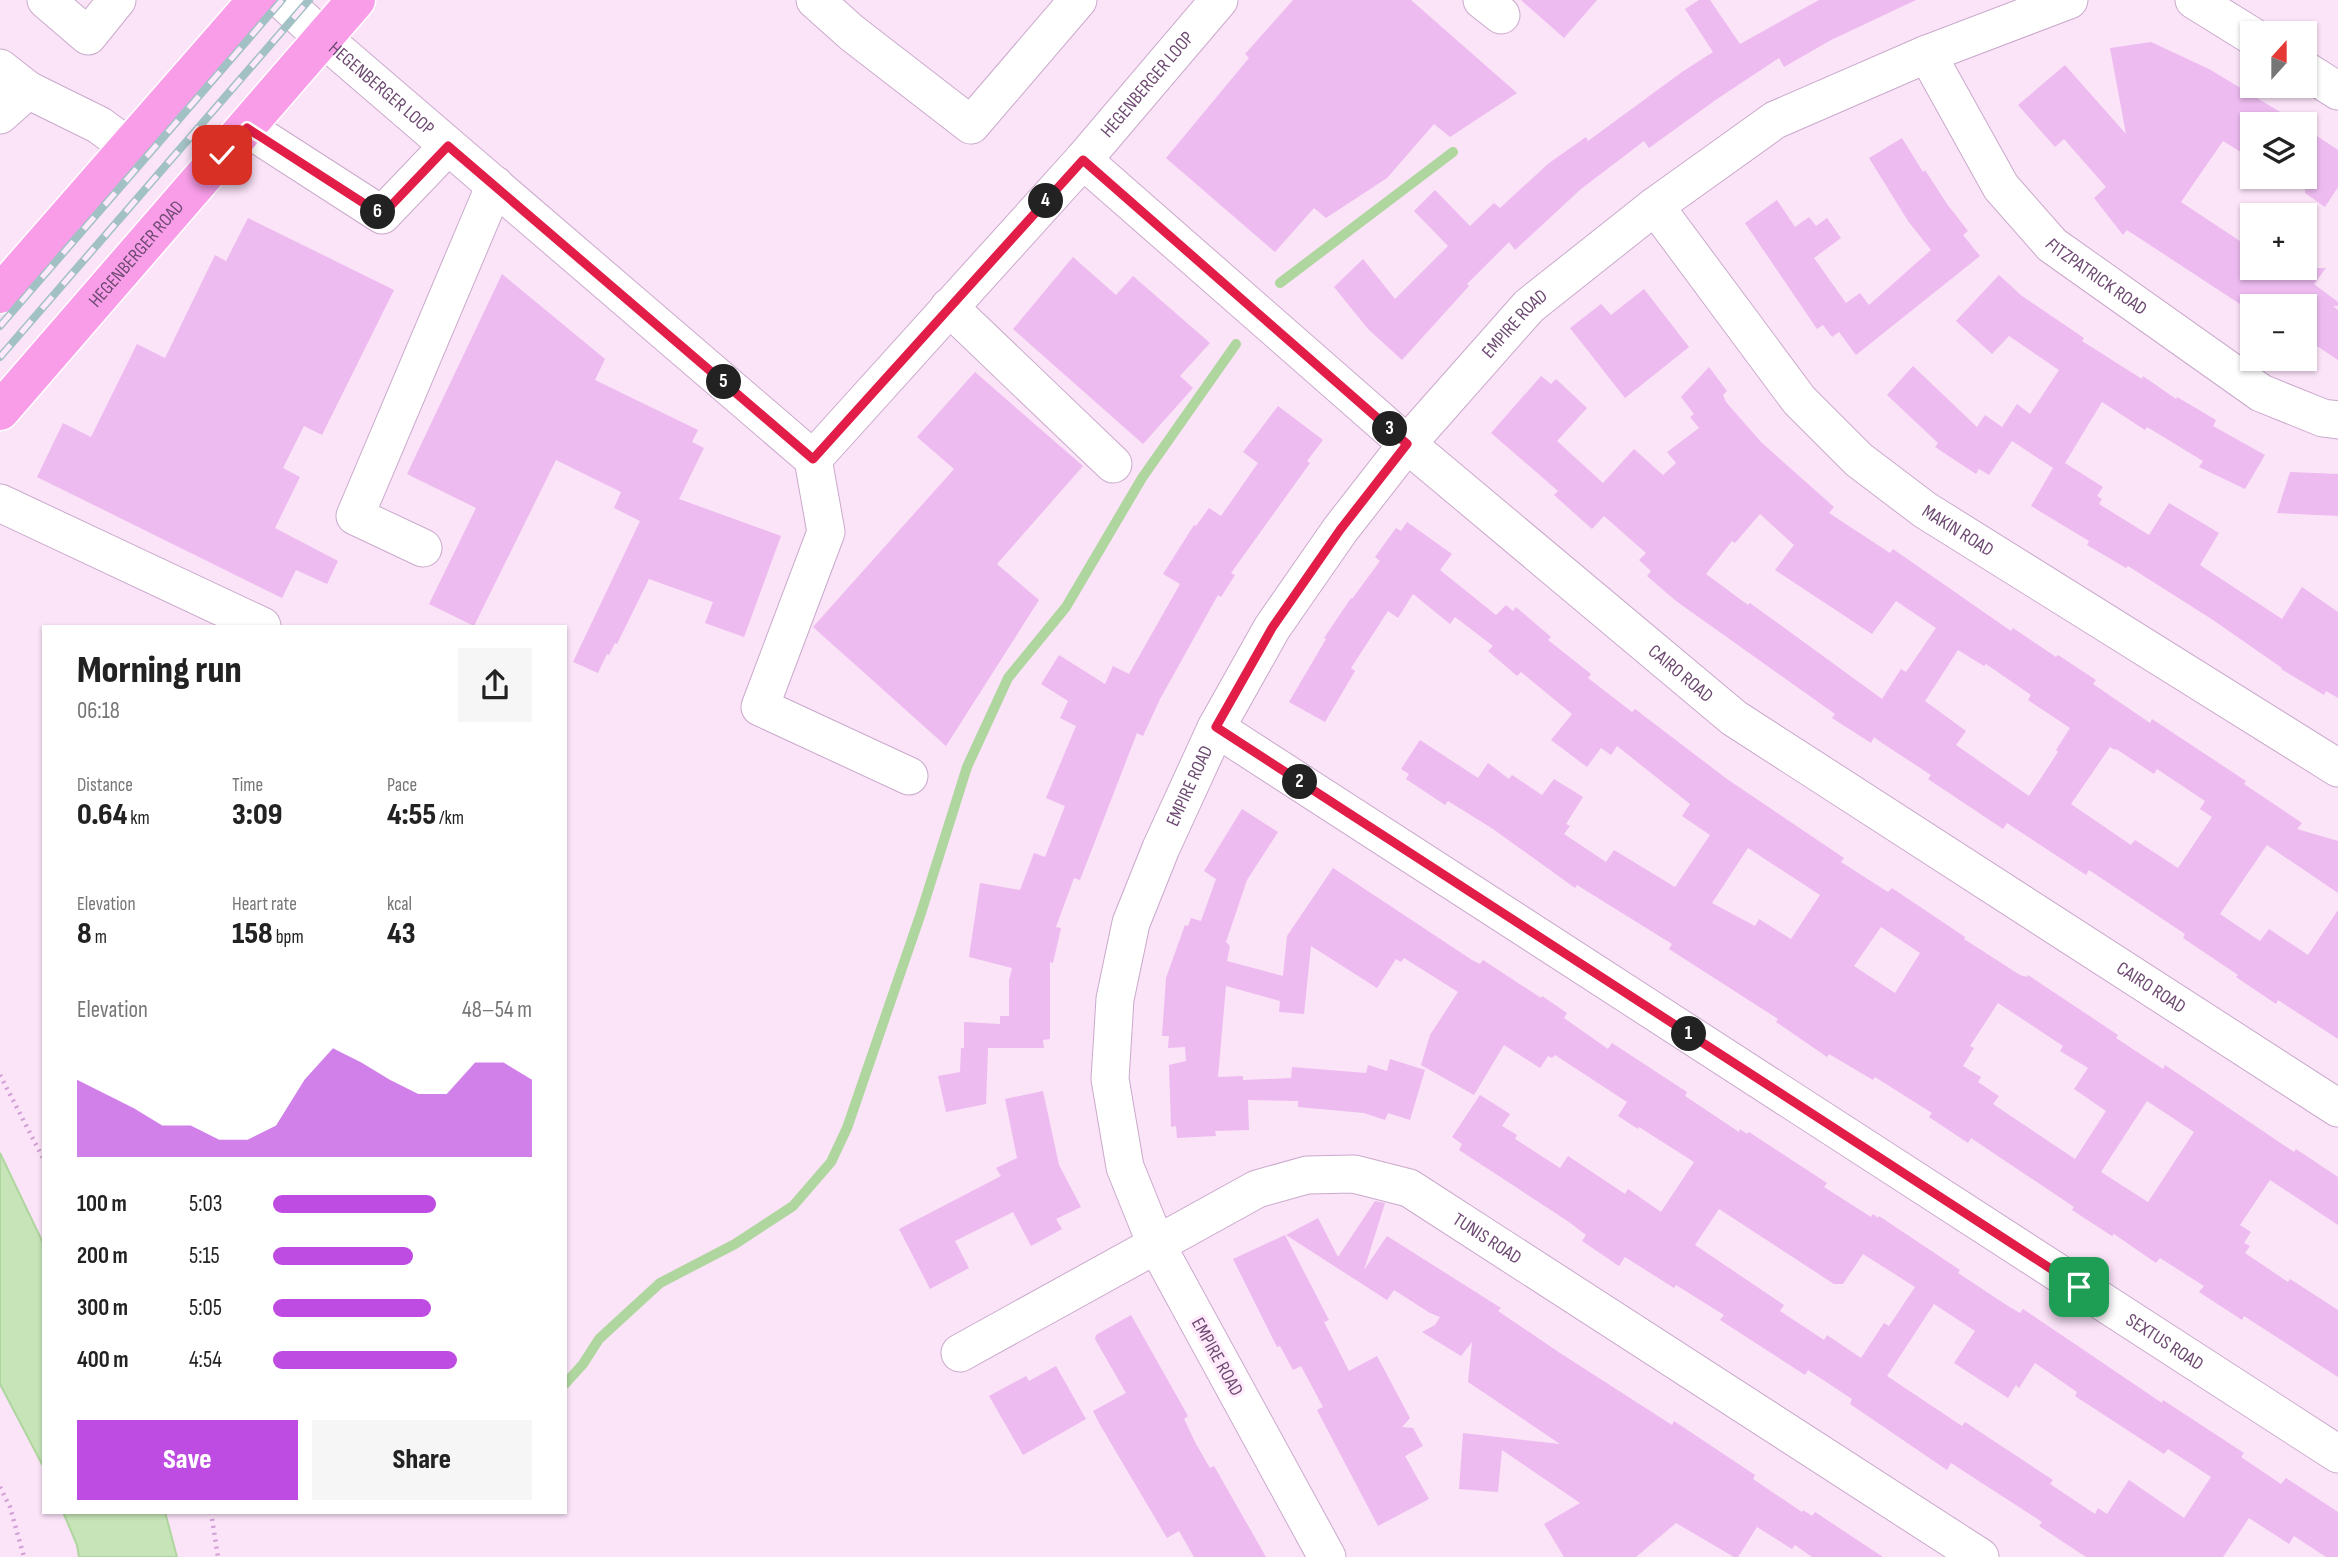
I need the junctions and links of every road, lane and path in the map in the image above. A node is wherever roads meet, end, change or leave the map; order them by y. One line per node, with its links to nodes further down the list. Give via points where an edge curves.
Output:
1 (46, 0): 2 (street, via 88,36)
2 (117, 0)
3 (257, 0): 20 (main road)
4 (282, 0): 12 (street, HEGENBERGER LOOP)
5 (356, 0): 12 (main road, HEGENBERGER ROAD)
6 (816, 0): 7 (street, via 971,125)
7 (1079, 0)
8 (1220, 0): 21 (street, HEGENBERGER LOOP)
9 (2069, 0): 13 (street, EMPIRE ROAD)
10 (2194, 0): 11 (street)
11 (2240, 29)
12 (324, 39): 18 (main road, HEGENBERGER ROAD); 19 (street, HEGENBERGER LOOP)
13 (1927, 54): 23 (street, EMPIRE ROAD, via 1775,120); 27 (street, FITZPATRICK ROAD, via 2001,187 2052,245 2262,393)
14 (2317, 78): 16 (street)
15 (14, 79): 17 (street); 20 (street, via 99,125)
16 (2338, 91)
17 (0, 115)
18 (247, 128): 19 (street, via 382,215); 26 (main road, HEGENBERGER ROAD)
19 (448, 146): 22 (street, HEGENBERGER LOOP)
20 (129, 147): 24 (main road)
21 (1083, 160): 25 (street, HEGENBERGER LOOP); 28 (street, CAIRO ROAD)
22 (495, 185): 29 (street, HEGENBERGER LOOP); 32 (street, via 355,516)
23 (1655, 206): 28 (street, EMPIRE ROAD, via 1529,306); 35 (street, MAKIN ROAD, via 1799,400 1859,460 1937,517)
24 (0, 294)
25 (949, 307): 29 (street, HEGENBERGER LOOP); 30 (street)
26 (0, 411)
27 (2338, 420)
28 (1407, 444): 34 (street, EMPIRE ROAD, via 1272,628); 38 (street, CAIRO ROAD, via 1734,718)
29 (813, 459): 36 (street, via 826,532 760,707)
30 (1113, 464)
31 (0, 503): 33 (street)
32 (423, 548)
33 (260, 625)
34 (1216, 727): 40 (street, EMPIRE ROAD, via 1131,923 1115,999 1110,1079 1120,1142 1125,1167); 42 (street, SEXTUS ROAD)
35 (2338, 768)
36 (909, 776)
37 (0, 1075): 39 (path)
38 (2338, 1108)
39 (42, 1156)
40 (1156, 1244): 41 (street, TUNIS ROAD); 47 (street, EMPIRE ROAD); 48 (street, TUNIS ROAD, via 1257,1189 1307,1175 1354,1174 1409,1188)
41 (960, 1353)
42 (2338, 1454)
43 (0, 1487): 45 (path)
44 (211, 1514): 46 (path)
45 (24, 1557)
46 (218, 1557)
47 (1327, 1557)
48 (1980, 1557)

